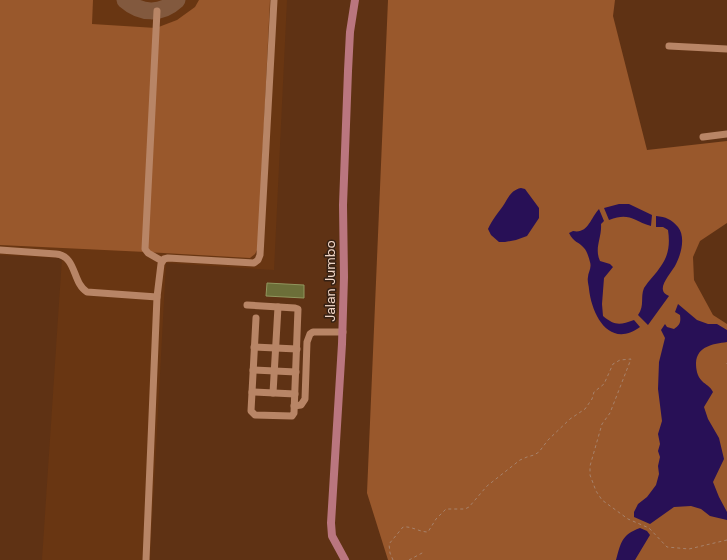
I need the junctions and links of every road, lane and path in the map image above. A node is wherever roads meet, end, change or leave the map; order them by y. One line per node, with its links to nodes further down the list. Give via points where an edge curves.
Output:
1 (274, 0): 9 (street, via 258,260 254,263 168,258)
2 (355, 0): 14 (main road, Jalan Jumbo, via 350,32 343,205)
3 (157, 11): 9 (street, via 145,249)
4 (668, 46): 5 (street)
5 (727, 49)
6 (727, 134): 7 (street)
7 (703, 137)
8 (0, 250): 10 (street, via 65,256 81,287 87,292)
9 (162, 261): 10 (street)
10 (157, 297): 27 (street)
11 (247, 305): 12 (street)
12 (278, 307): 16 (street); 17 (street, via 298,309)
13 (256, 318): 15 (street)
14 (343, 332): 24 (street, via 310,334 307,342 305,399 301,405); 28 (main road, Jalan Jumbo, via 331,534)
15 (254, 347): 16 (street); 18 (street)
16 (276, 348): 17 (street); 19 (street)
17 (297, 349): 20 (street)
18 (253, 370): 19 (street); 21 (street)
19 (274, 371): 20 (street); 22 (street)
20 (296, 372): 23 (street)
21 (252, 392): 22 (street); 24 (street, via 253,414 291,417)
22 (273, 393): 23 (street)
23 (295, 394): 24 (street)
24 (294, 406)
25 (727, 540): 29 (path, via 689,549 667,547 649,528 628,519 602,500 596,491 590,475 590,466 602,424 610,413 631,359 613,364 604,384 594,392 585,409 570,419 539,452 520,460 487,486 469,507 446,509 428,532 403,527 388,544)
26 (424, 552): 30 (path)
27 (146, 560)
28 (345, 560)
29 (393, 560)
30 (409, 560)

